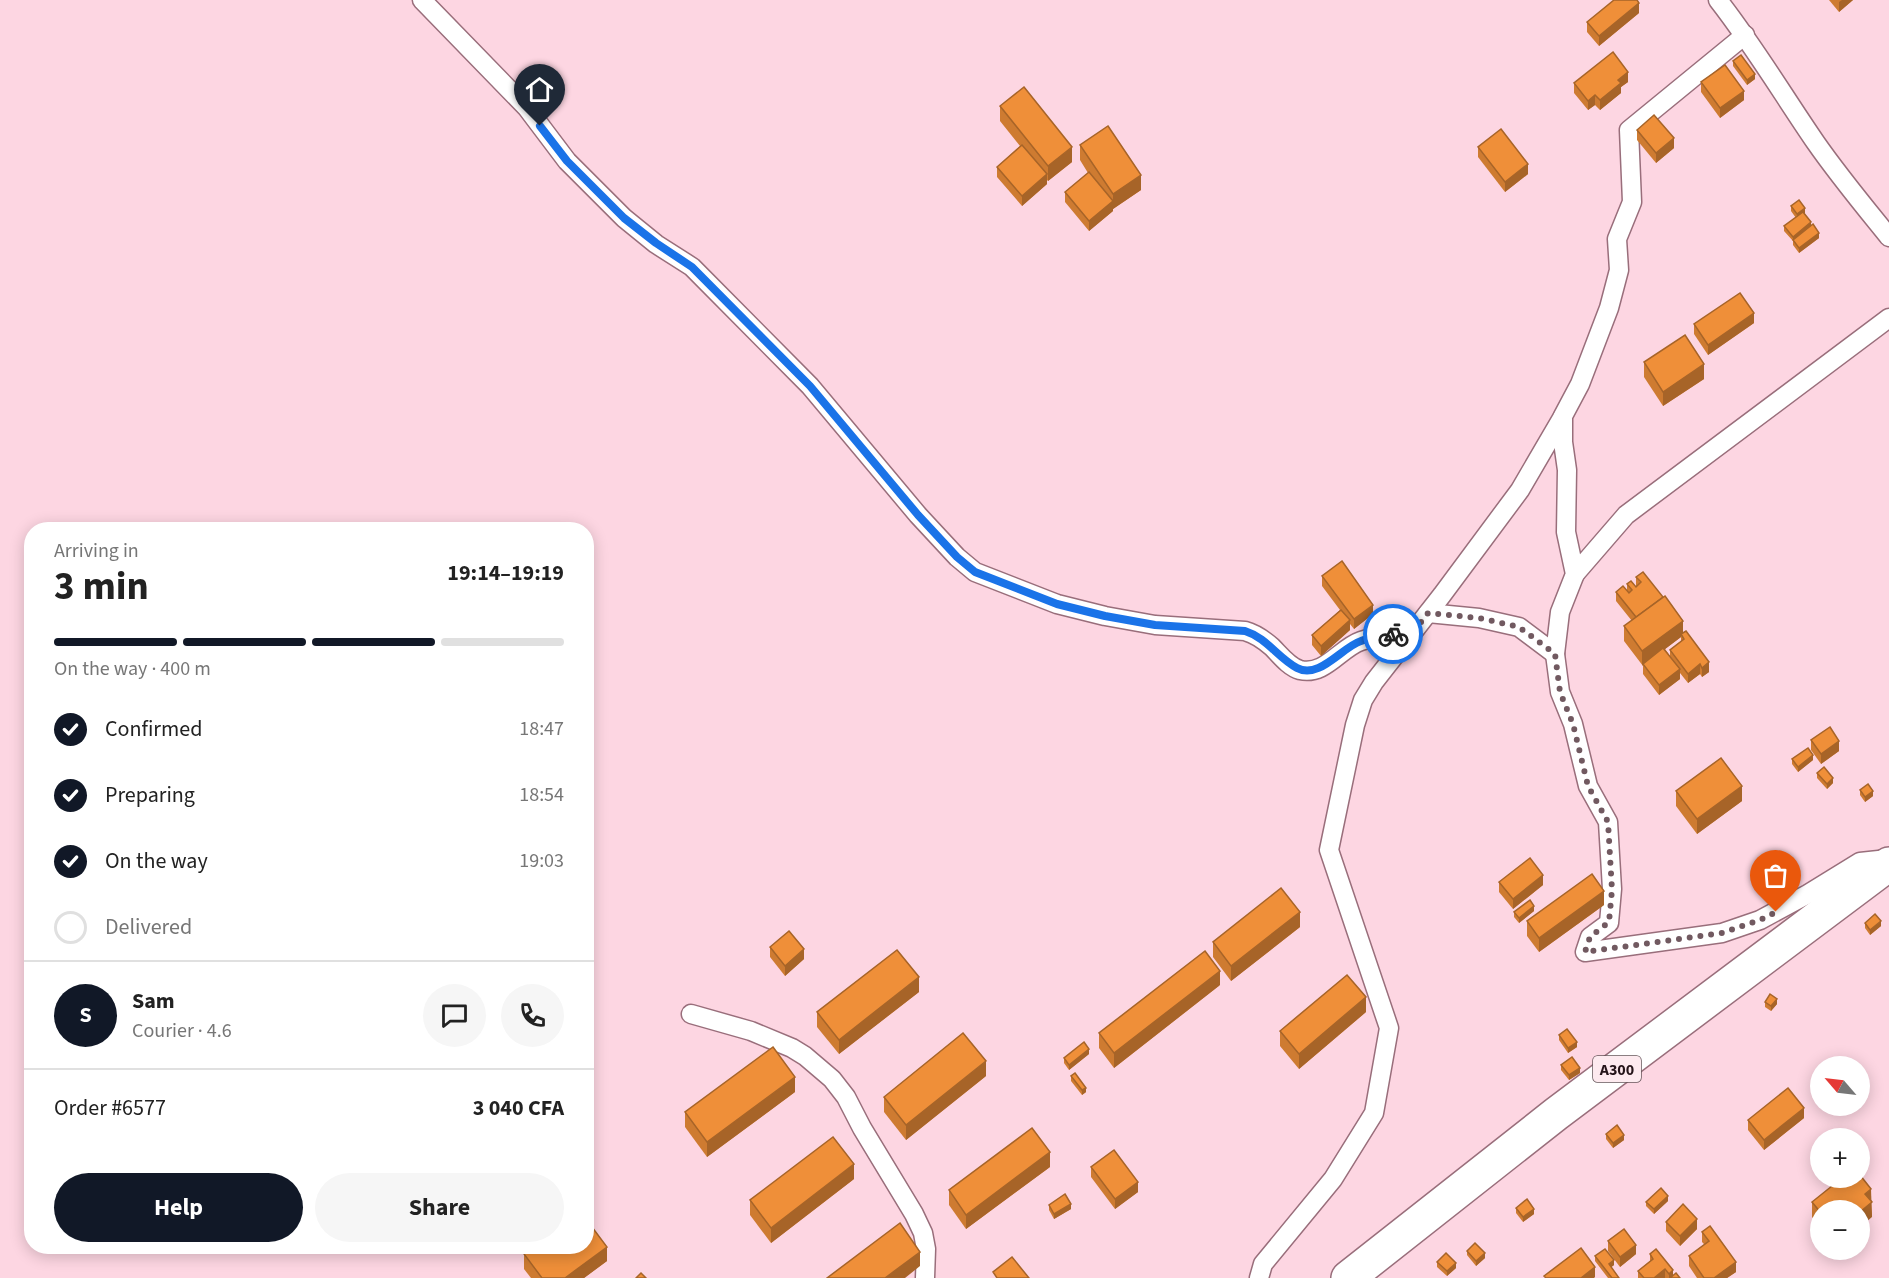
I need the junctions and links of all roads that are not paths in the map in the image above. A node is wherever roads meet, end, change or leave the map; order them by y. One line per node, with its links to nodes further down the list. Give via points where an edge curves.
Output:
1 (422, 0): 9 (street, via 527,108 567,161 624,218 692,267 810,386 918,515 975,572 1057,604 1105,616 1155,625 1256,634 1300,670 1328,664 1360,641)
2 (1718, 0): 3 (street)
3 (1745, 35): 4 (street, via 1816,143); 6 (street, via 1629,130 1632,201 1617,239 1619,270 1610,308)
4 (1889, 237)
5 (1889, 318): 7 (street, via 1626,515)
6 (1563, 416): 7 (street, via 1566,532); 8 (street, via 1520,490)
7 (1575, 574): 10 (street, via 1560,612)
8 (1428, 613): 9 (street); 10 (street, via 1519,627)
9 (1415, 630): 14 (street, via 1363,700 1329,850 1389,1028 1374,1113 1333,1179 1263,1264)
10 (1555, 654): 11 (street, via 1560,692 1573,724 1588,786 1608,822 1612,890 1609,922 1590,937 1585,952 1722,933 1760,920 1860,862)
11 (1889, 861): 15 (highway, A300)
12 (691, 1014): 13 (street, via 751,1031 792,1048 832,1079 915,1214 926,1249)
13 (925, 1278)
14 (1258, 1278)
15 (1347, 1278)

